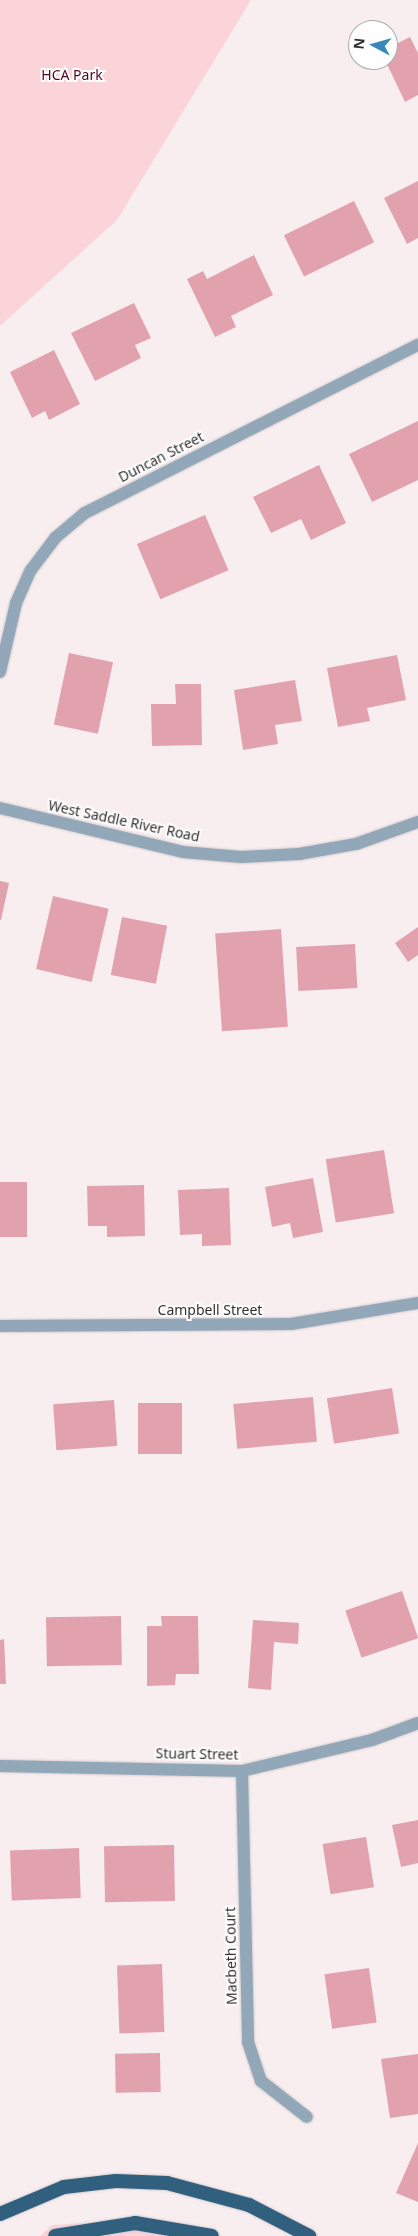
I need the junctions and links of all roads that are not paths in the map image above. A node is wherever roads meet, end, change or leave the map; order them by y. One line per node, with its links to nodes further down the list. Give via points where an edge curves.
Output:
1 (418, 345): 2 (street, Duncan Street, via 85,513 54,538 31,570 16,603)
2 (0, 672)
3 (0, 808): 4 (street, West Saddle River Road, via 183,852 241,857 299,854 356,844)
4 (418, 822)
5 (418, 1303): 6 (street, Campbell Street, via 291,1324)
6 (0, 1326)
7 (418, 1723): 9 (street, Stuart Street, via 372,1740)
8 (0, 1766): 9 (street, Stuart Street)
9 (242, 1771): 10 (street, Macbeth Court, via 248,2042 261,2081)
10 (307, 2117)
11 (0, 2214): 14 (highway, via 64,2187 116,2181 167,2183 240,2202)
12 (55, 2236): 13 (highway, via 135,2223)
13 (212, 2236)
14 (310, 2236)

